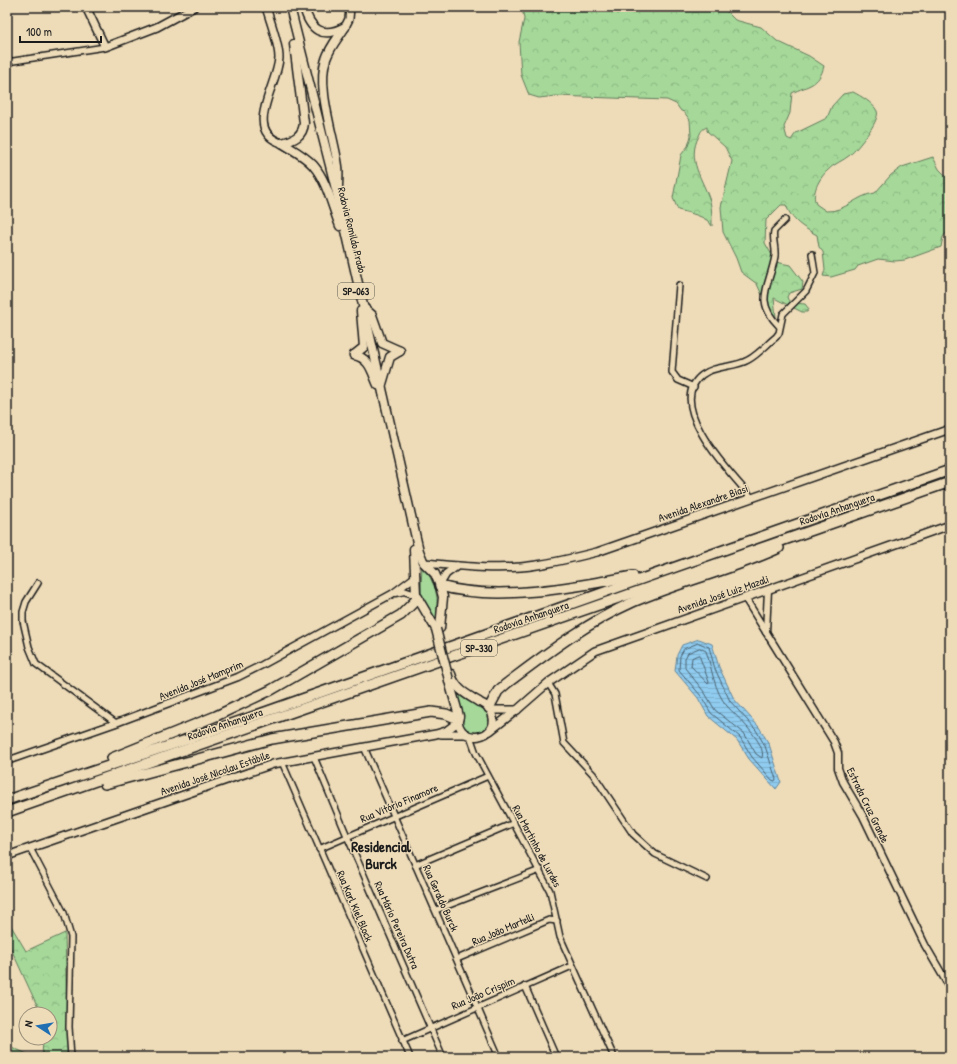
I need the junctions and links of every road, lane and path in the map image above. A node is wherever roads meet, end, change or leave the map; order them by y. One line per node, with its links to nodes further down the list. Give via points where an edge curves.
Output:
1 (86, 7): 9 (main road)
2 (194, 7): 9 (main road, via 157,27)
3 (266, 7): 11 (main road, via 279,55 278,71 263,112 263,125 271,138)
4 (288, 7): 8 (main road, Rodovia Romildo Prado / SP-063); 12 (main road, Rodovia Romildo Prado / SP-063)
5 (304, 7): 7 (main road, via 308,20 318,30 331,32)
6 (350, 7): 7 (main road)
7 (345, 27): 12 (main road, via 333,44 323,73 331,132 339,167)
8 (294, 36): 11 (main road, via 304,123 301,134 291,141); 14 (main road, Rodovia Romildo Prado / SP-063)
9 (105, 47): 10 (street)
10 (7, 62)
11 (282, 143): 14 (main road, via 314,166 322,178)
12 (338, 198): 17 (main road, Rodovia Romildo Prado / SP-063)
13 (785, 220): 18 (street, via 774,231 775,254 765,298 770,316)
14 (340, 226): 17 (main road, Rodovia Romildo Prado / SP-063)
15 (812, 254): 18 (street, via 815,267 809,285 783,314)
16 (679, 285): 20 (street, via 672,372 678,380)
17 (362, 308): 19 (main road, Rodovia Romildo Prado / SP-063); 19 (main road, via 364,347 354,355 367,361); 19 (main road, via 372,314 382,343 400,351 390,357)
18 (779, 326): 20 (street, via 779,333 758,353 736,365 709,370 698,379)
19 (380, 385): 27 (main road, Rodovia Romildo Prado / SP-063); 30 (main road, Rodovia Romildo Prado / SP-063, via 415,553)
20 (694, 387): 24 (street, via 691,396 692,408 706,441)
21 (950, 429): 24 (main road, Avenida Alexandre Biasi)
22 (950, 470): 29 (highway, Rodovia Anhanguera / SP-330)
23 (950, 482): 26 (highway, Rodovia Anhanguera / SP-330)
24 (752, 498): 28 (main road, Avenida Alexandre Biasi, via 567,560 536,565 474,568)
25 (950, 525): 33 (main road, Avenida José Luiz Mazali)
26 (818, 529): 42 (highway, via 753,560 641,599 607,615 570,636 506,684 498,691); 55 (highway, Rodovia Anhanguera / SP-330)
27 (424, 563): 28 (main road, Avenida Alexandre Biasi); 32 (main road, SP-063, via 435,574)
28 (457, 566): 32 (main road, via 446,574)
29 (662, 571): 32 (highway, via 576,586 499,593 470,593); 54 (highway, Rodovia Anhanguera / SP-330)
30 (416, 576): 34 (street, Avenida José Mamprim); 35 (main road, SP-063)
31 (38, 583): 45 (street, via 26,602 23,616 29,647 36,664)
32 (440, 585): 37 (main road, SP-063, via 443,597)
33 (768, 590): 36 (main road, Avenida José Luiz Mazali); 38 (street)
34 (392, 594): 35 (street, Avenida José Mamprim, via 404,591); 45 (street, Avenida José Mamprim, via 238,677)
35 (417, 597): 37 (main road, SP-063); 54 (highway, via 401,615 271,690 216,716)
36 (745, 598): 38 (street, Estrada Cruz Grande); 40 (main road, Avenida José Luiz Mazali, via 595,651)
37 (438, 629): 39 (main road, SP-063)
38 (766, 634): 72 (street, Estrada Cruz Grande, via 834,742 843,782 863,816 925,945)
39 (450, 677): 41 (main road, SP-063, via 460,691); 44 (main road, SP-063)
40 (548, 683): 43 (main road, Avenida José Luiz Mazali); 66 (street, via 555,694 564,743 593,774 633,834 655,854)
41 (479, 702): 42 (main road)
42 (490, 709): 43 (main road); 46 (main road, via 494,720)
43 (517, 710): 46 (main road, Avenida José Luiz Mazali)
44 (458, 719): 47 (main road, Avenida José Nicolau Estábile, via 446,731); 48 (main road); 55 (highway, via 431,712 272,739)
45 (116, 723): 51 (street, Avenida José Mamprim)
46 (490, 730): 48 (main road, Avenida José Luiz Mazali, via 477,737)
47 (436, 734): 48 (main road, Avenida José Nicolau Estábile); 49 (main road, Avenida José Nicolau Estábile)
48 (468, 735): 53 (street, Rua Martinho de Lurdes)
49 (364, 747): 50 (main road, Avenida José Nicolau Estábile); 58 (street, Rua Geraldo Burck)
50 (314, 756): 52 (main road, Avenida José Nicolau Estábile); 60 (street, Rua Mário Pereira Dutra)
51 (7, 760)
52 (282, 762): 61 (main road, Avenida José Nicolau Estábile); 62 (street, Rua Karl Kiel Block)
53 (488, 776): 58 (street, Rua Vitório Finamore); 59 (street, Rua Martinho de Lurdes)
54 (50, 785): 56 (highway, Rodovia Anhanguera / SP-330)
55 (52, 797): 57 (highway, Rodovia Anhanguera / SP-330)
56 (7, 800)
57 (7, 812)
58 (394, 815): 60 (street, Rua Vitório Finamore); 64 (street, Rua Geraldo Burck)
59 (514, 823): 64 (street); 65 (street, Rua Martinho de Lurdes)
60 (347, 836): 62 (street, Rua Vitório Finamore); 74 (street, Rua Mário Pereira Dutra)
61 (30, 848): 63 (main road, Avenida José Nicolau Estábile); 76 (street, via 64,913 71,937)
62 (319, 849): 75 (street, Rua Karl Kiel Block)
63 (7, 856)
64 (416, 865): 67 (street, Rua Geraldo Burck)
65 (540, 870): 67 (street); 68 (street, Rua Martinho de Lurdes, via 554,900)
66 (707, 879)
67 (436, 910): 69 (street, Rua Geraldo Burck)
68 (557, 921): 69 (street, Rua João Martelli, via 549,920); 70 (street, Rua Martinho de Lurdes, via 560,937)
69 (457, 959): 73 (street, Rua Geraldo Burck)
70 (572, 966): 71 (street, Rua João Crispim); 81 (street, Rua Martinho de Lurdes)
71 (525, 986): 73 (street, Rua João Crispim); 80 (street)
72 (950, 988)
73 (478, 1006): 74 (street, Rua João Crispim); 79 (street, Rua Geraldo Burck)
74 (431, 1027): 75 (street, Rua João Crispim); 78 (street, Rua Mário Pereira Dutra)
75 (402, 1041): 77 (street, Rua Karl Kiel Block)
76 (71, 1057)
77 (410, 1057)
78 (444, 1057)
79 (500, 1057)
80 (556, 1057)
81 (614, 1057)

